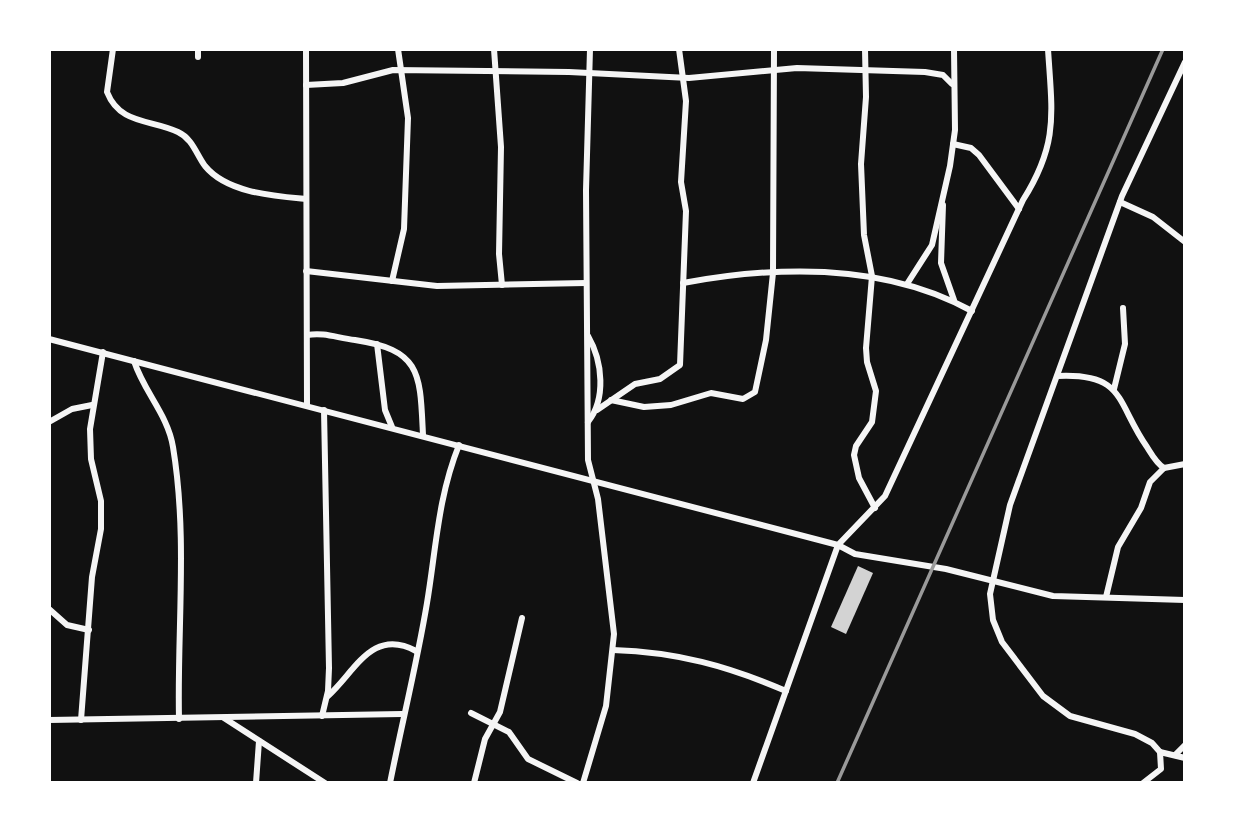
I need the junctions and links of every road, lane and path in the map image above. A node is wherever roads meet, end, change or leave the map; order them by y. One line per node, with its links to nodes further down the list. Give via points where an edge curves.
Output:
1 (113, 49): 22 (street, via 107,92 128,118 180,133 213,173 232,185)
2 (306, 49): 19 (street)
3 (398, 49): 12 (street)
4 (494, 49): 16 (street)
5 (590, 49): 15 (street)
6 (679, 49): 17 (street)
7 (774, 49): 13 (street)
8 (865, 49): 14 (street)
9 (954, 49): 18 (street)
10 (1048, 49): 24 (street, via 1052,135)
11 (1185, 62): 23 (street)
12 (399, 71): 16 (street); 19 (street, via 343,83); 29 (street, via 408,118 405,213)
13 (775, 71): 14 (street); 17 (street); 27 (street)
14 (866, 71): 18 (street, via 939,74); 28 (street, via 861,164 864,235)
15 (590, 72): 16 (street); 17 (street); 30 (street)
16 (496, 73): 33 (street)
17 (684, 78): 31 (street)
18 (952, 84): 20 (street)
19 (306, 85): 22 (street)
20 (953, 144): 21 (street); 24 (street, via 979,155)
21 (943, 196): 32 (street, via 932,246); 34 (street, via 941,263)
22 (306, 199): 26 (street)
23 (1120, 202): 25 (street, via 1153,217); 43 (street)
24 (1019, 209): 36 (street)
25 (1185, 242)
26 (306, 271): 29 (street); 38 (street)
27 (773, 273): 28 (street); 31 (street); 45 (street, via 766,340 753,395 743,399 711,393 671,405 644,407)
28 (872, 276): 32 (street); 58 (street, via 866,348 876,391 875,412 854,455 859,478)
29 (392, 281): 33 (street)
30 (586, 283): 33 (street); 37 (street)
31 (683, 283): 45 (street, via 680,365)
32 (907, 284): 34 (street)
33 (502, 285)
34 (955, 302): 36 (street)
35 (1123, 308): 44 (street, via 1125,344)
36 (972, 311): 58 (street, via 903,463)
37 (586, 333): 49 (street, via 597,365 601,400); 51 (street)
38 (307, 335): 40 (street, via 327,333); 47 (street)
39 (49, 340): 41 (street)
40 (377, 344): 52 (street, via 385,410); 53 (street, via 400,352 412,366)
41 (103, 352): 42 (street); 46 (street)
42 (135, 361): 47 (street); 74 (street, via 169,428 173,448 180,552)
43 (1058, 376): 44 (street, via 1082,376); 60 (street, via 1010,505)
44 (1114, 389): 56 (street, via 1142,440)
45 (611, 400): 49 (street)
46 (92, 405): 50 (street, via 72,409); 65 (street, via 89,447 102,513)
47 (307, 405): 48 (street)
48 (324, 410): 52 (street); 69 (street)
49 (597, 410): 51 (street)
50 (49, 422)
51 (588, 422): 57 (street)
52 (392, 427): 53 (street)
53 (423, 435): 54 (street)
54 (459, 446): 57 (street); 67 (street, via 440,507 429,593)
55 (1185, 464): 56 (street)
56 (1164, 468): 61 (street, via 1150,482 1118,547)
57 (593, 480): 59 (street); 66 (street)
58 (876, 508): 59 (street)
59 (838, 545): 60 (street, via 855,554 934,566); 68 (street)
60 (991, 582): 61 (street, via 1053,596); 80 (street, via 990,605 997,631 1010,656 1042,696 1070,716 1135,734)
61 (1106, 597): 62 (street)
62 (1184, 602)
63 (49, 609): 65 (street, via 67,625)
64 (522, 618): 77 (street)
65 (89, 630): 76 (street)
66 (613, 650): 68 (street, via 717,663); 87 (street, via 606,706)
67 (415, 652): 69 (street, via 403,644 374,649); 71 (street)
68 (786, 691): 88 (street)
69 (328, 696): 72 (street)
70 (471, 713): 77 (street)
71 (402, 714): 72 (street); 85 (street)
72 (322, 716): 73 (street)
73 (224, 718): 74 (street); 78 (street)
74 (178, 719): 76 (street)
75 (49, 720): 76 (street)
76 (81, 720)
77 (495, 724): 86 (street, via 485,739); 87 (street, via 509,732 528,759)
78 (259, 741): 83 (street); 84 (street)
79 (1185, 745): 81 (street)
80 (1160, 752): 81 (street); 89 (street, via 1161,769)
81 (1174, 755): 82 (street)
82 (1185, 758)
83 (256, 783)
84 (325, 783)
85 (390, 783)
86 (474, 783)
87 (580, 783)
88 (753, 783)
89 (1143, 783)

